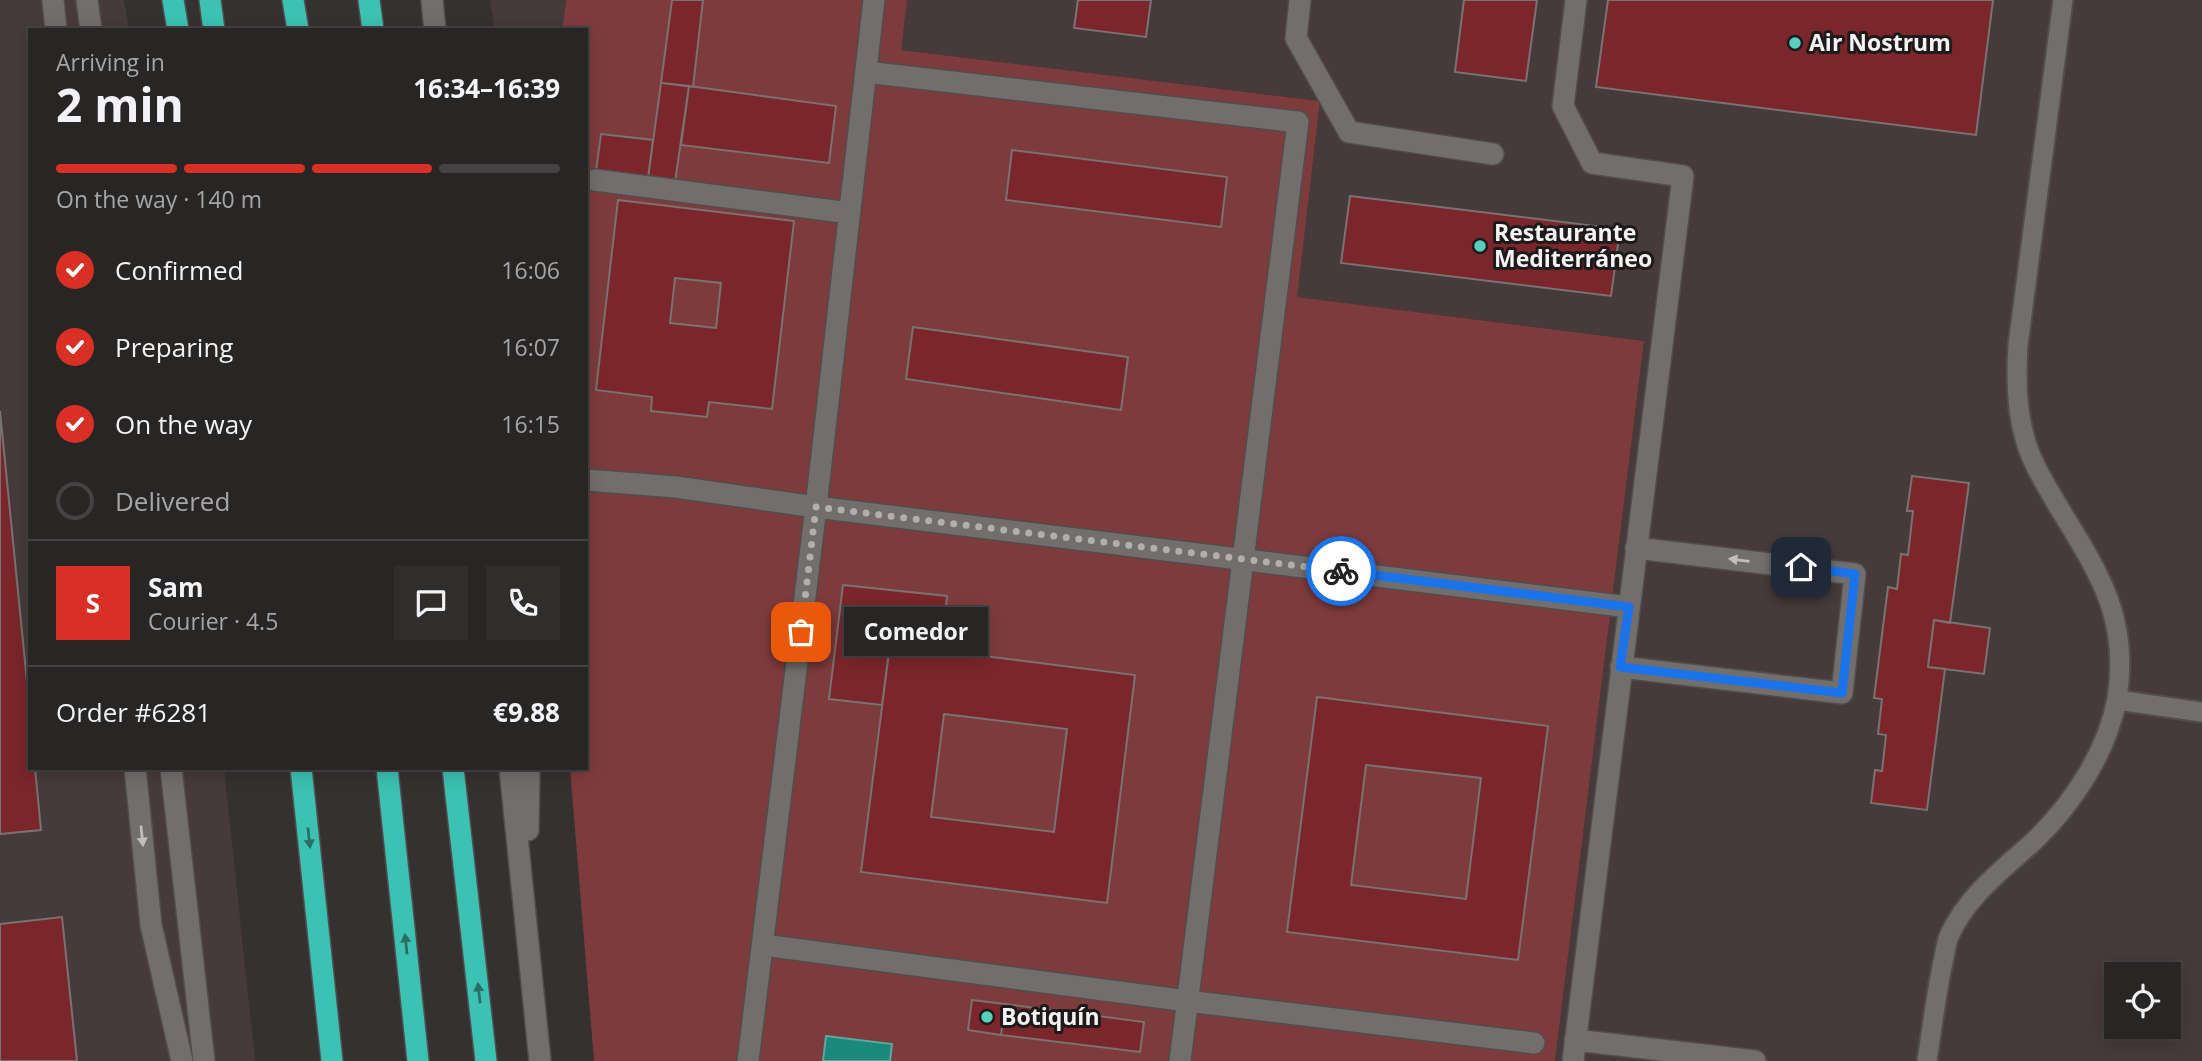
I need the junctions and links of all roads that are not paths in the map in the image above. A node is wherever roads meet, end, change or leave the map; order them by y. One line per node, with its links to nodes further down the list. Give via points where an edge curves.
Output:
1 (52, 0): 12 (street)
2 (87, 0): 13 (street)
3 (173, 0): 14 (highway)
4 (210, 0): 15 (highway)
5 (293, 0): 16 (highway)
6 (369, 0): 17 (highway)
7 (432, 0): 18 (street)
8 (874, 0): 19 (street)
9 (1300, 0): 20 (street, via 1296,38 1349,132)
10 (1576, 0): 25 (street, via 1563,106 1592,163 1683,176)
11 (2063, 0): 29 (lane, via 2016,380 2024,435 2041,478 2102,578 2116,620 2121,665)
12 (56, 28)
13 (91, 28)
14 (178, 28)
15 (214, 28)
16 (298, 28)
17 (373, 28)
18 (435, 28)
19 (866, 72): 22 (street); 26 (street, via 1298,122)
20 (1493, 154)
21 (595, 180): 22 (street)
22 (850, 213): 24 (street)
23 (588, 480): 24 (street)
24 (816, 507): 26 (street); 39 (street)
25 (1636, 548): 27 (street); 28 (street, one-way to 25, via 1842,693 1855,574)
26 (1243, 559): 27 (street); 40 (street)
27 (1629, 607): 28 (street)
28 (1620, 667): 42 (street)
29 (2117, 700): 30 (lane); 52 (lane, via 2104,743 2079,788 2036,838 1973,897 1949,937)
30 (2202, 712)
31 (135, 770): 43 (street, one-way to 43, via 152,925)
32 (171, 770): 44 (street)
33 (301, 770): 45 (highway, one-way to 45)
34 (387, 770): 46 (highway, one-way to 34)
35 (453, 770): 47 (highway, one-way to 35)
36 (510, 770): 38 (street)
37 (529, 770): 38 (street)
38 (526, 916): 48 (street)
39 (763, 945): 40 (street); 49 (street)
40 (1187, 1001): 41 (street); 50 (street)
41 (1534, 1043)
42 (1574, 1051): 51 (street)
43 (182, 1061)
44 (204, 1061)
45 (332, 1061)
46 (418, 1061)
47 (486, 1061)
48 (540, 1061)
49 (748, 1061)
50 (1180, 1061)
51 (1755, 1061)
52 (1927, 1061)

